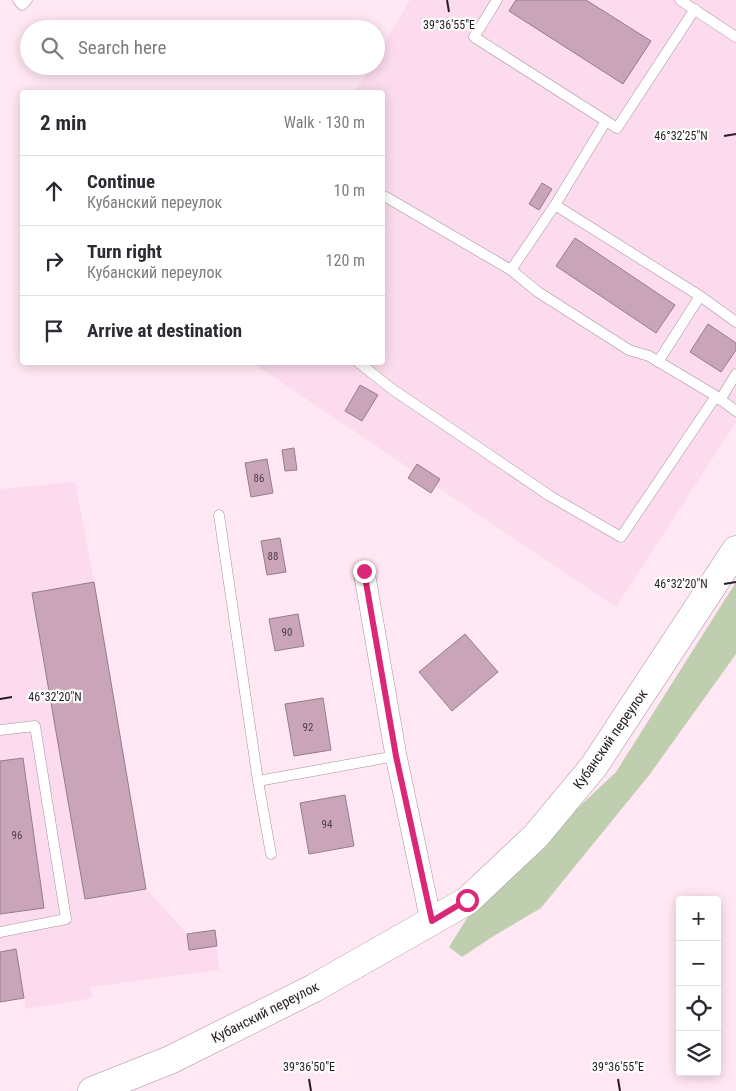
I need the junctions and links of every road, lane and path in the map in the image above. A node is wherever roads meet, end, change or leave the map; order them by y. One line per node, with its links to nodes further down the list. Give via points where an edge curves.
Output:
1 (18, 0): 2 (lane, via 22,5)
2 (27, 0)
3 (497, 0): 7 (lane, via 474,38)
4 (680, 0): 5 (lane)
5 (695, 9): 6 (lane); 7 (lane, via 617,128)
6 (736, 37)
7 (606, 121): 9 (lane)
8 (385, 197): 10 (lane)
9 (555, 205): 10 (lane); 11 (lane)
10 (511, 270): 13 (lane, via 538,292 630,350)
11 (700, 296): 12 (lane); 13 (lane)
12 (736, 322)
13 (658, 362): 16 (lane)
14 (362, 365): 16 (lane, via 550,496 621,537)
15 (736, 374): 16 (lane)
16 (718, 398): 17 (lane)
17 (736, 411)
18 (219, 515): 23 (lane)
19 (736, 550): 25 (main road, Кубанский переулок, via 594,766 536,836 467,900)
20 (364, 571): 22 (street)
21 (0, 730): 26 (lane, via 35,726 66,919)
22 (396, 756): 23 (lane); 25 (street)
23 (258, 781): 24 (lane)
24 (271, 854)
25 (432, 921): 27 (main road, Кубанский переулок, via 314,988 170,1060)
26 (0, 932)
27 (92, 1091)

